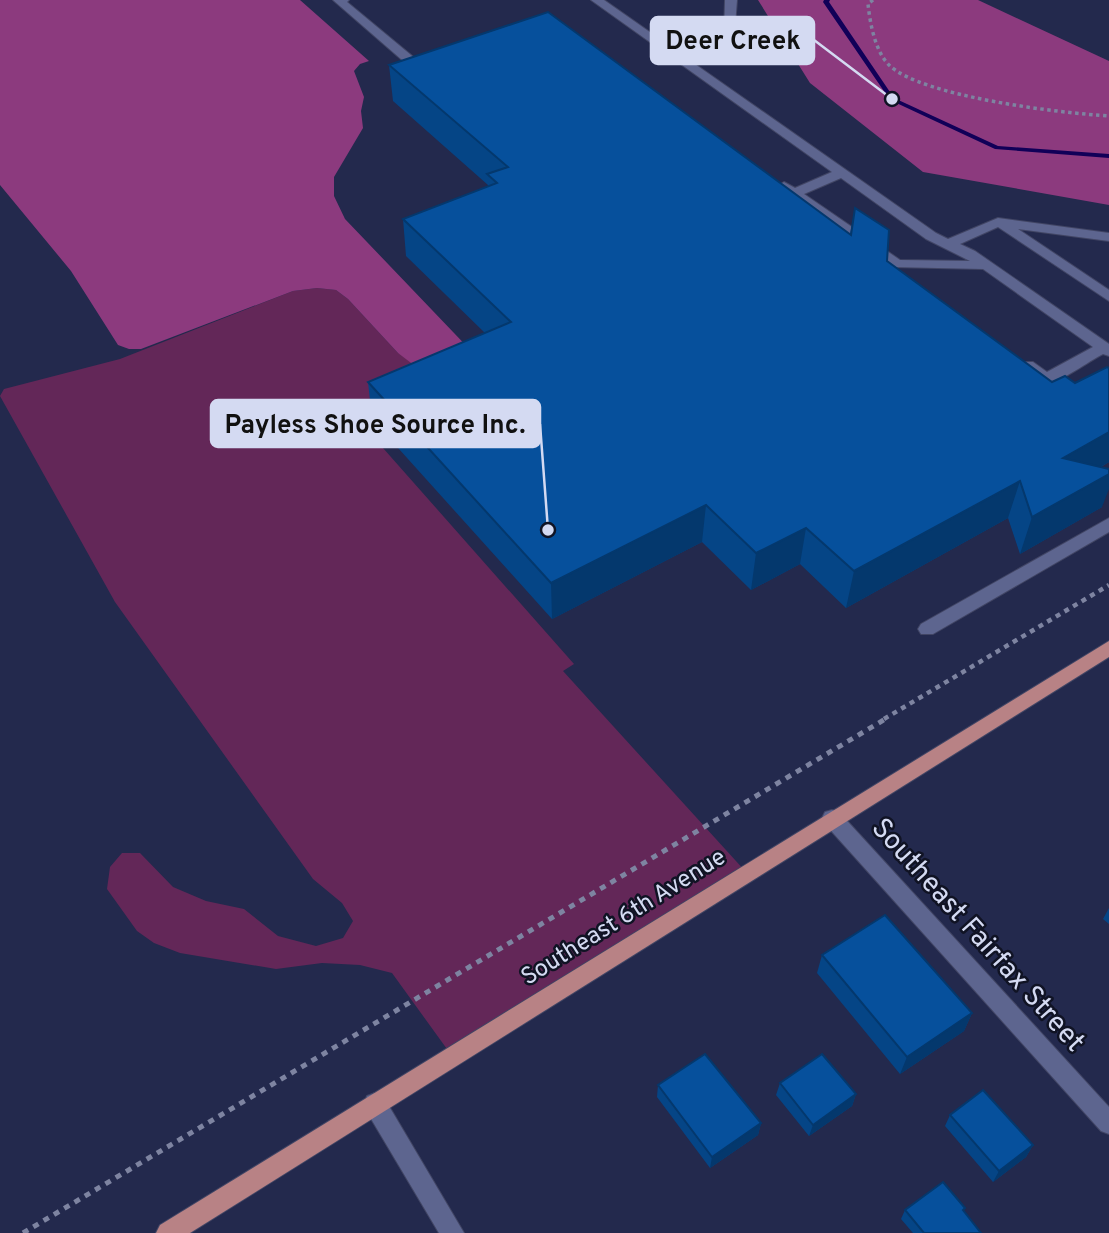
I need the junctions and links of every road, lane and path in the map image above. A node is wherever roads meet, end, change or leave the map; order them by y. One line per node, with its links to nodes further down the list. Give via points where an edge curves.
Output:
1 (343, 0): 6 (street, via 338,1 422,70)
2 (597, 0): 5 (street)
3 (731, 0): 5 (street, via 730,36 715,48)
4 (873, 0): 7 (path, via 868,4 869,14 884,58 903,74 1037,110)
5 (683, 61): 8 (street)
6 (434, 66)
7 (1109, 116)
8 (842, 173): 10 (street); 13 (street)
9 (771, 176): 10 (street)
10 (794, 193): 14 (street, via 897,264)
11 (998, 222): 12 (street); 13 (street); 15 (street)
12 (1109, 237)
13 (948, 244): 14 (street)
14 (986, 265): 16 (street)
15 (1109, 297)
16 (1106, 349): 17 (street, via 1046,379)
17 (1014, 356)
18 (1109, 524): 20 (street)
19 (1109, 585): 25 (path)
20 (926, 629)
21 (1109, 648): 22 (main road, Southeast 6th Avenue)
22 (832, 818): 23 (main road, Southeast 6th Avenue); 24 (street, Southeast Fairfax Street)
23 (375, 1104): 26 (main road, Southeast 6th Avenue); 27 (street)
24 (1109, 1123)
25 (23, 1233)
26 (168, 1233)
27 (452, 1233)

